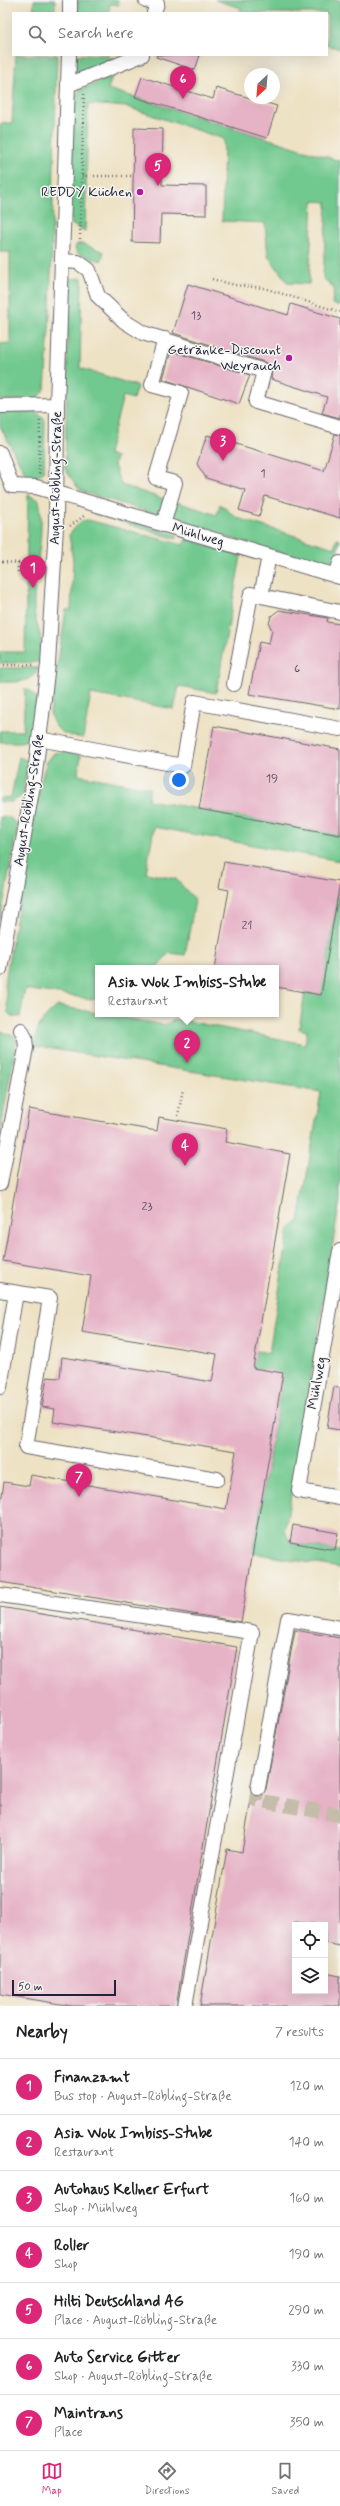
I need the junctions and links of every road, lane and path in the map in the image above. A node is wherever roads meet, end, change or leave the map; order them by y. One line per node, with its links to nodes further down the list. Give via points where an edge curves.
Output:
1 (70, 0): 3 (street)
2 (146, 0): 4 (street, via 157,3)
3 (70, 12)
4 (154, 12)
5 (69, 56): 8 (street, August-Röbling-Straße)
6 (140, 56): 7 (street)
7 (84, 79): 8 (street); 9 (path)
8 (68, 85): 12 (street, August-Röbling-Straße)
9 (82, 176): 10 (path); 11 (path)
10 (133, 176)
11 (80, 239)
12 (62, 260): 15 (street, via 78,262 89,270 98,296 124,321 143,333); 16 (street, August-Röbling-Straße)
13 (212, 279): 14 (path, via 264,288)
14 (340, 312)
15 (165, 339): 18 (street, via 264,371 256,402); 21 (street, via 152,385 181,393 156,478 175,484)
16 (57, 405): 17 (street); 20 (street, August-Röbling-Straße)
17 (0, 406)
18 (340, 427)
19 (0, 453): 20 (street, Mühlweg, via 12,486 36,487)
20 (57, 493): 21 (street, Mühlweg); 28 (street, August-Röbling-Straße)
21 (163, 525): 22 (street, Mühlweg)
22 (270, 556): 25 (street, Mühlweg); 26 (street)
23 (40, 558): 24 (path, via 38,572 18,572 18,563)
24 (2, 562)
25 (339, 572)
26 (260, 596): 27 (street); 30 (street, via 251,594)
27 (340, 612)
28 (48, 664): 29 (path); 32 (street, August-Röbling-Straße)
29 (0, 665)
30 (234, 684)
31 (340, 729): 32 (street, via 194,702 183,766)
32 (40, 739): 33 (street, August-Röbling-Straße)
33 (0, 969)
34 (21, 1030): 37 (street, via 26,1048)
35 (183, 1089): 36 (path)
36 (178, 1116)
37 (0, 1184)
38 (340, 1251): 43 (street, Mühlweg, via 299,1491)
39 (0, 1290): 40 (street)
40 (16, 1293): 41 (street); 42 (street, via 50,1298 26,1447)
41 (0, 1387)
42 (217, 1479)
43 (340, 1498)
44 (0, 1595): 47 (street, via 252,1632)
45 (340, 1628): 46 (street, via 288,1620)
46 (258, 1788)
47 (185, 2006)

